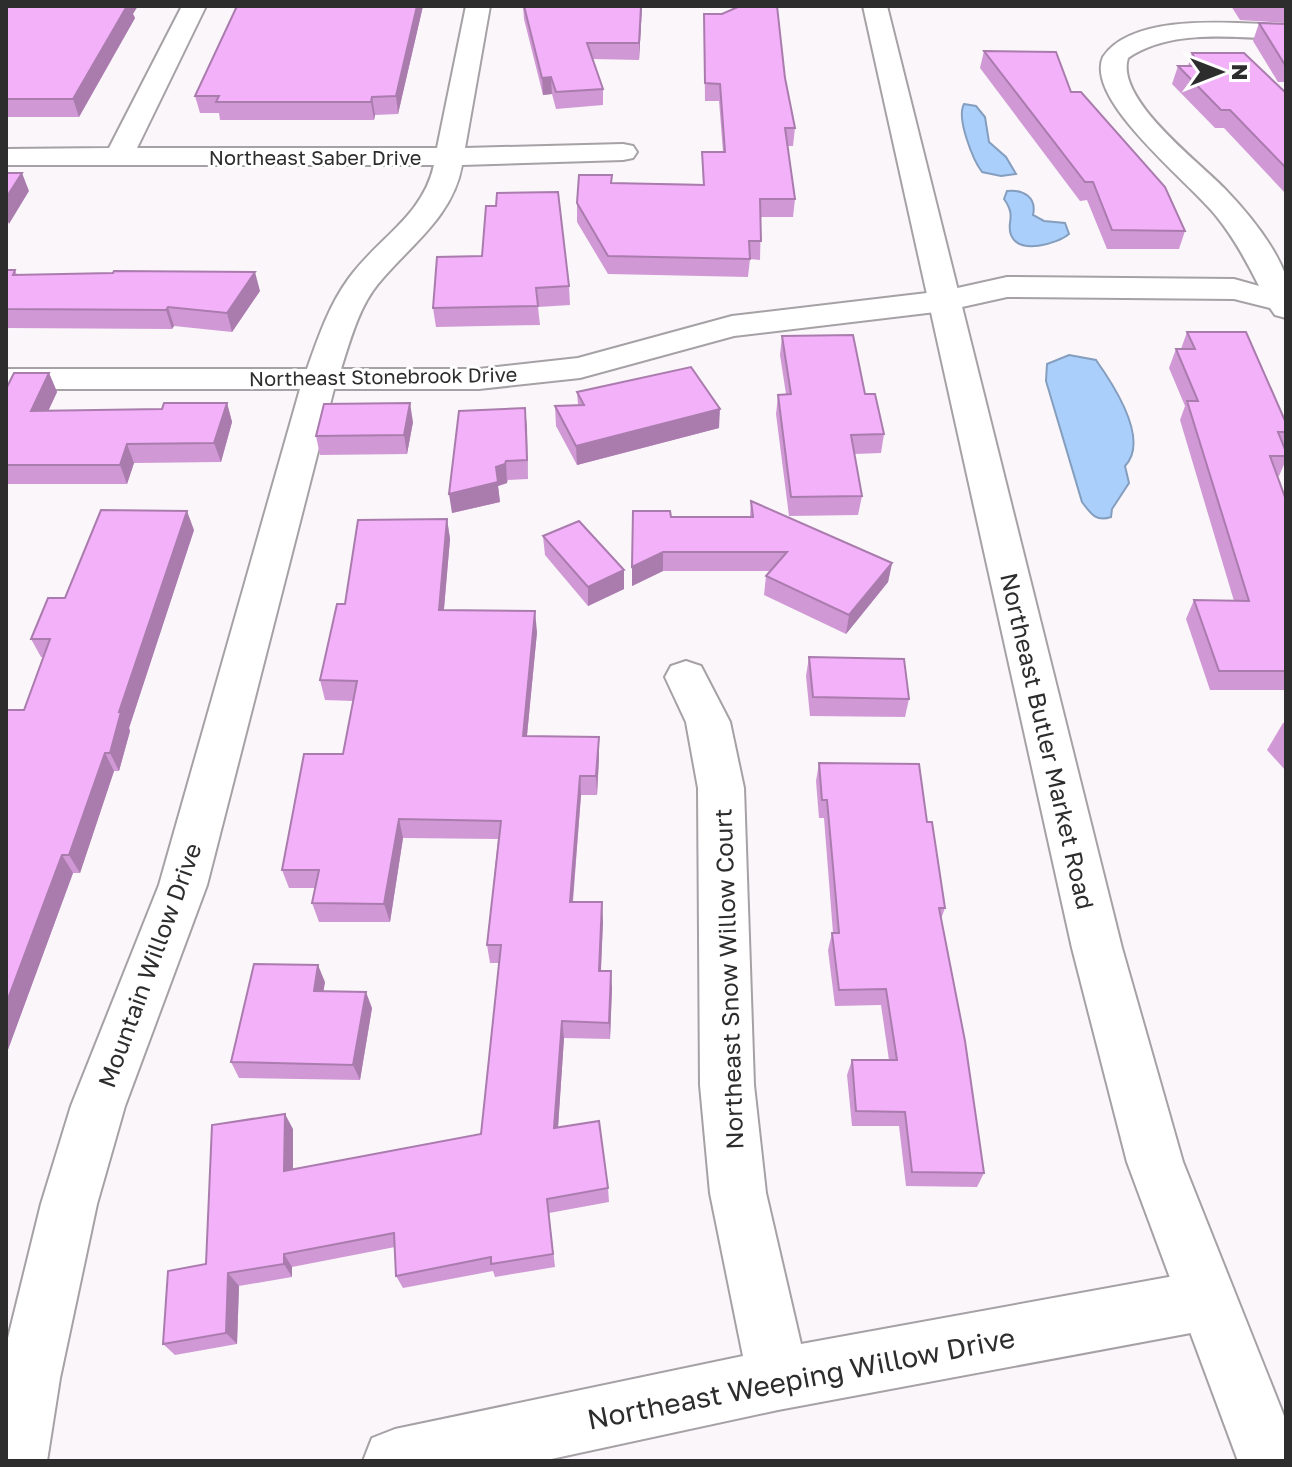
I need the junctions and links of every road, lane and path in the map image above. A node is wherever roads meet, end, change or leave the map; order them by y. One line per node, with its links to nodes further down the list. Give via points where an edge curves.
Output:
1 (194, 6): 7 (street)
2 (478, 6): 8 (street, Mountain Willow Drive)
3 (875, 6): 9 (street, Northeast Butler Market Road)
4 (1286, 32): 10 (street, via 1160,35 1118,53 1112,65 1127,105 1228,209 1262,256)
5 (623, 152): 8 (street, Northeast Saber Drive)
6 (6, 157): 7 (street, Northeast Saber Drive)
7 (119, 157): 8 (street, Northeast Saber Drive)
8 (450, 157): 12 (street, Mountain Willow Drive, via 431,210 362,282 339,325)
9 (944, 301): 10 (street, Northeast Stonebrook Drive, via 1012,311 1242,311); 12 (street, Northeast Stonebrook Drive, via 732,326 580,368 479,379); 14 (street, Northeast Butler Market Road, via 1097,948 1155,1162)
10 (1285, 304)
11 (6, 379): 12 (street, Northeast Stonebrook Drive)
12 (320, 379): 16 (street, Mountain Willow Drive, via 183,885 98,1106 69,1204)
13 (686, 677): 15 (street, Northeast Snow Willow Court, via 708,722 721,788 728,1100 738,1193)
14 (1207, 1300): 15 (street, Northeast Weeping Willow Drive); 18 (street, Northeast Butler Market Road)
15 (778, 1379): 17 (street, Northeast Weeping Willow Drive)
16 (15, 1461)
17 (395, 1461)
18 (1270, 1461)

